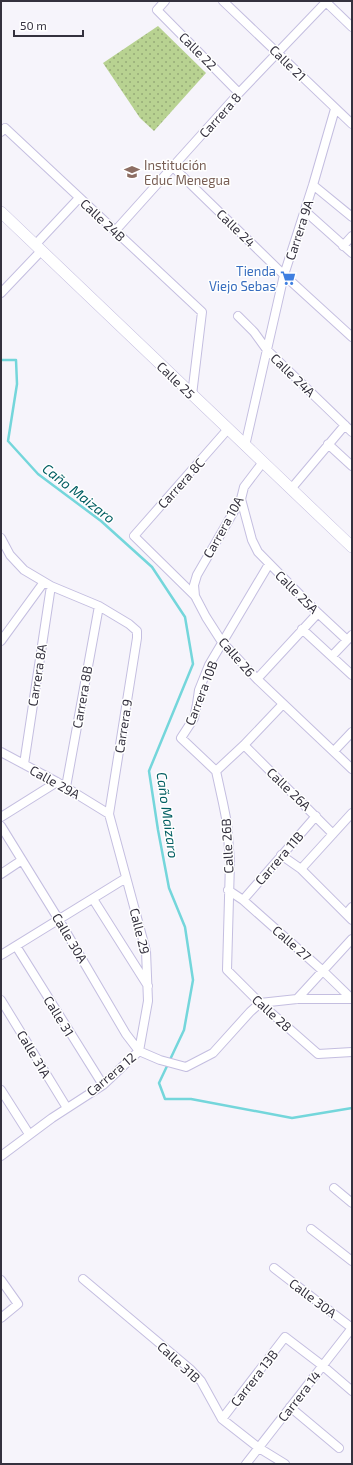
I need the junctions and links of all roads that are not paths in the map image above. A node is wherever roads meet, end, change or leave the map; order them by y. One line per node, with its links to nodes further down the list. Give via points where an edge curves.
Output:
1 (165, 1): 6 (street, Calle 22, via 157,10)
2 (223, 1): 5 (street, Calle 21)
3 (326, 1): 4 (street); 5 (street, Carrera 8)
4 (352, 27)
5 (278, 53): 6 (street, Carrera 8); 7 (street, Calle 21)
6 (239, 93): 10 (street, Carrera 8)
7 (335, 109): 8 (street, Calle 21); 11 (street, Carrera 9A)
8 (352, 124)
9 (3, 130): 12 (street, Calle 24B)
10 (173, 167): 16 (street, Carrera 8); 21 (street, Calle 24)
11 (313, 185): 13 (street, Carrera 9A); 15 (street)
12 (79, 198): 16 (street, Calle 24B); 19 (street)
13 (305, 211): 18 (street); 21 (street, Carrera 9A)
14 (1, 212): 19 (street, Calle 25)
15 (352, 217)
16 (115, 231): 26 (street, Calle 24B, via 202,312)
17 (352, 236): 18 (street)
18 (343, 246): 20 (street)
19 (38, 248): 22 (street); 26 (street, Calle 25)
20 (352, 253)
21 (284, 275): 24 (street, Calle 24); 25 (street, Carrera 9A)
22 (1, 292)
23 (238, 316): 25 (street, Calle 24A)
24 (352, 337)
25 (267, 350): 27 (street, Calle 24A); 31 (street, Carrera 9A)
26 (192, 395): 28 (street, Calle 25)
27 (345, 425): 29 (street, Calle 24A); 30 (street)
28 (228, 430): 31 (street, Calle 25); 36 (street, Carrera 8C)
29 (352, 432)
30 (328, 444): 33 (street); 34 (street)
31 (246, 446): 32 (street, Calle 25)
32 (263, 462): 34 (street, Calle 25); 35 (street, Carrera 10A, via 244,487)
33 (352, 466)
34 (291, 489): 38 (street, Calle 25)
35 (241, 499): 39 (street, Calle 25A, via 252,540 258,552); 41 (street, Carrera 10A, via 197,575 194,585)
36 (134, 536): 41 (street, Calle 26)
37 (1, 538): 40 (street, via 18,564)
38 (352, 547)
39 (269, 564): 43 (street, Calle 25A); 47 (street, Carrera 10B)
40 (47, 584): 42 (street); 46 (street); 56 (street, Carrera 8A)
41 (196, 596): 47 (street, Calle 26)
42 (99, 606): 60 (street, Carrera 8B); 61 (street, Carrera 9, via 133,627 137,638)
43 (318, 613): 44 (street); 45 (street, Calle 25A)
44 (302, 629): 48 (street); 50 (street)
45 (349, 637): 48 (street)
46 (1, 640)
47 (222, 642): 50 (street, Calle 26); 58 (street, Carrera 10B, via 199,690 194,718 181,738)
48 (332, 656): 49 (street)
49 (352, 675)
50 (256, 679): 51 (street, Calle 26)
51 (283, 704): 53 (street); 54 (street, Calle 26)
52 (352, 732): 54 (street)
53 (244, 745): 58 (street); 63 (street, Calle 26A)
54 (334, 751): 57 (street, Calle 26)
55 (3, 756): 56 (street, Calle 29A)
56 (24, 764): 59 (street, Calle 29A)
57 (352, 769)
58 (216, 771): 72 (street, Calle 26B, via 228,829)
59 (57, 782): 60 (street, Calle 29A); 64 (street)
60 (66, 787): 61 (street, Calle 29A)
61 (109, 814): 71 (street, Calle 29)
62 (352, 814): 66 (street)
63 (316, 816): 66 (street, Calle 26A); 67 (street, Carrera 11B)
64 (1, 817)
65 (1, 826): 68 (street, Calle 30A)
66 (333, 834): 69 (street)
67 (281, 855): 69 (street); 74 (street, Carrera 11B)
68 (22, 860): 70 (street); 77 (street, Calle 30A)
69 (301, 869): 76 (street)
70 (1, 874)
71 (126, 878): 73 (street); 83 (street, Calle 29, via 144,938)
72 (228, 890): 74 (street, Calle 27); 81 (street, Calle 26B)
73 (93, 899): 77 (street); 83 (street)
74 (243, 900): 82 (street, Calle 27)
75 (352, 907): 76 (street)
76 (349, 917)
77 (60, 920): 79 (street); 88 (street, Calle 30A, via 126,1034)
78 (352, 939): 82 (street)
79 (16, 946): 80 (street); 90 (street, Calle 31)
80 (1, 955)
81 (227, 970): 87 (street, Calle 28)
82 (323, 971): 84 (street); 85 (street, Calle 27)
83 (149, 986): 88 (street, Calle 29, via 147,1014)
84 (297, 999): 85 (street); 87 (street)
85 (352, 999)
86 (1, 1000): 92 (street, Calle 31A)
87 (260, 1003): 88 (street, Carrera 12, via 213,1053 186,1067); 89 (street, Calle 28, via 318,1054)
88 (139, 1051): 90 (street, Carrera 12)
89 (352, 1052)
90 (103, 1085): 92 (street, Carrera 12)
91 (1, 1090): 93 (street)
92 (67, 1108): 93 (street, Carrera 12)
93 (29, 1134): 94 (street, Carrera 12)
94 (1, 1156)
95 (334, 1188): 96 (street)
96 (352, 1203)
97 (311, 1229): 98 (street)
98 (352, 1261)
99 (274, 1268): 103 (street, Calle 30A)
100 (83, 1279): 107 (street, Calle 31B, via 190,1369 201,1381)
101 (1, 1280): 102 (street, via 18,1304)
102 (1, 1318)
103 (352, 1328): 104 (street, Carrera 14)
104 (323, 1366): 105 (street); 106 (street, Carrera 14); 107 (street, Carrera 13B, via 286,1337)
105 (352, 1391)
106 (290, 1407): 108 (street, Carrera 14); 109 (street)
107 (222, 1419): 108 (street, Calle 31B)
108 (259, 1448): 110 (street, Carrera 14); 111 (street, Calle 31B)
109 (339, 1448)
110 (246, 1464)
111 (285, 1464)

